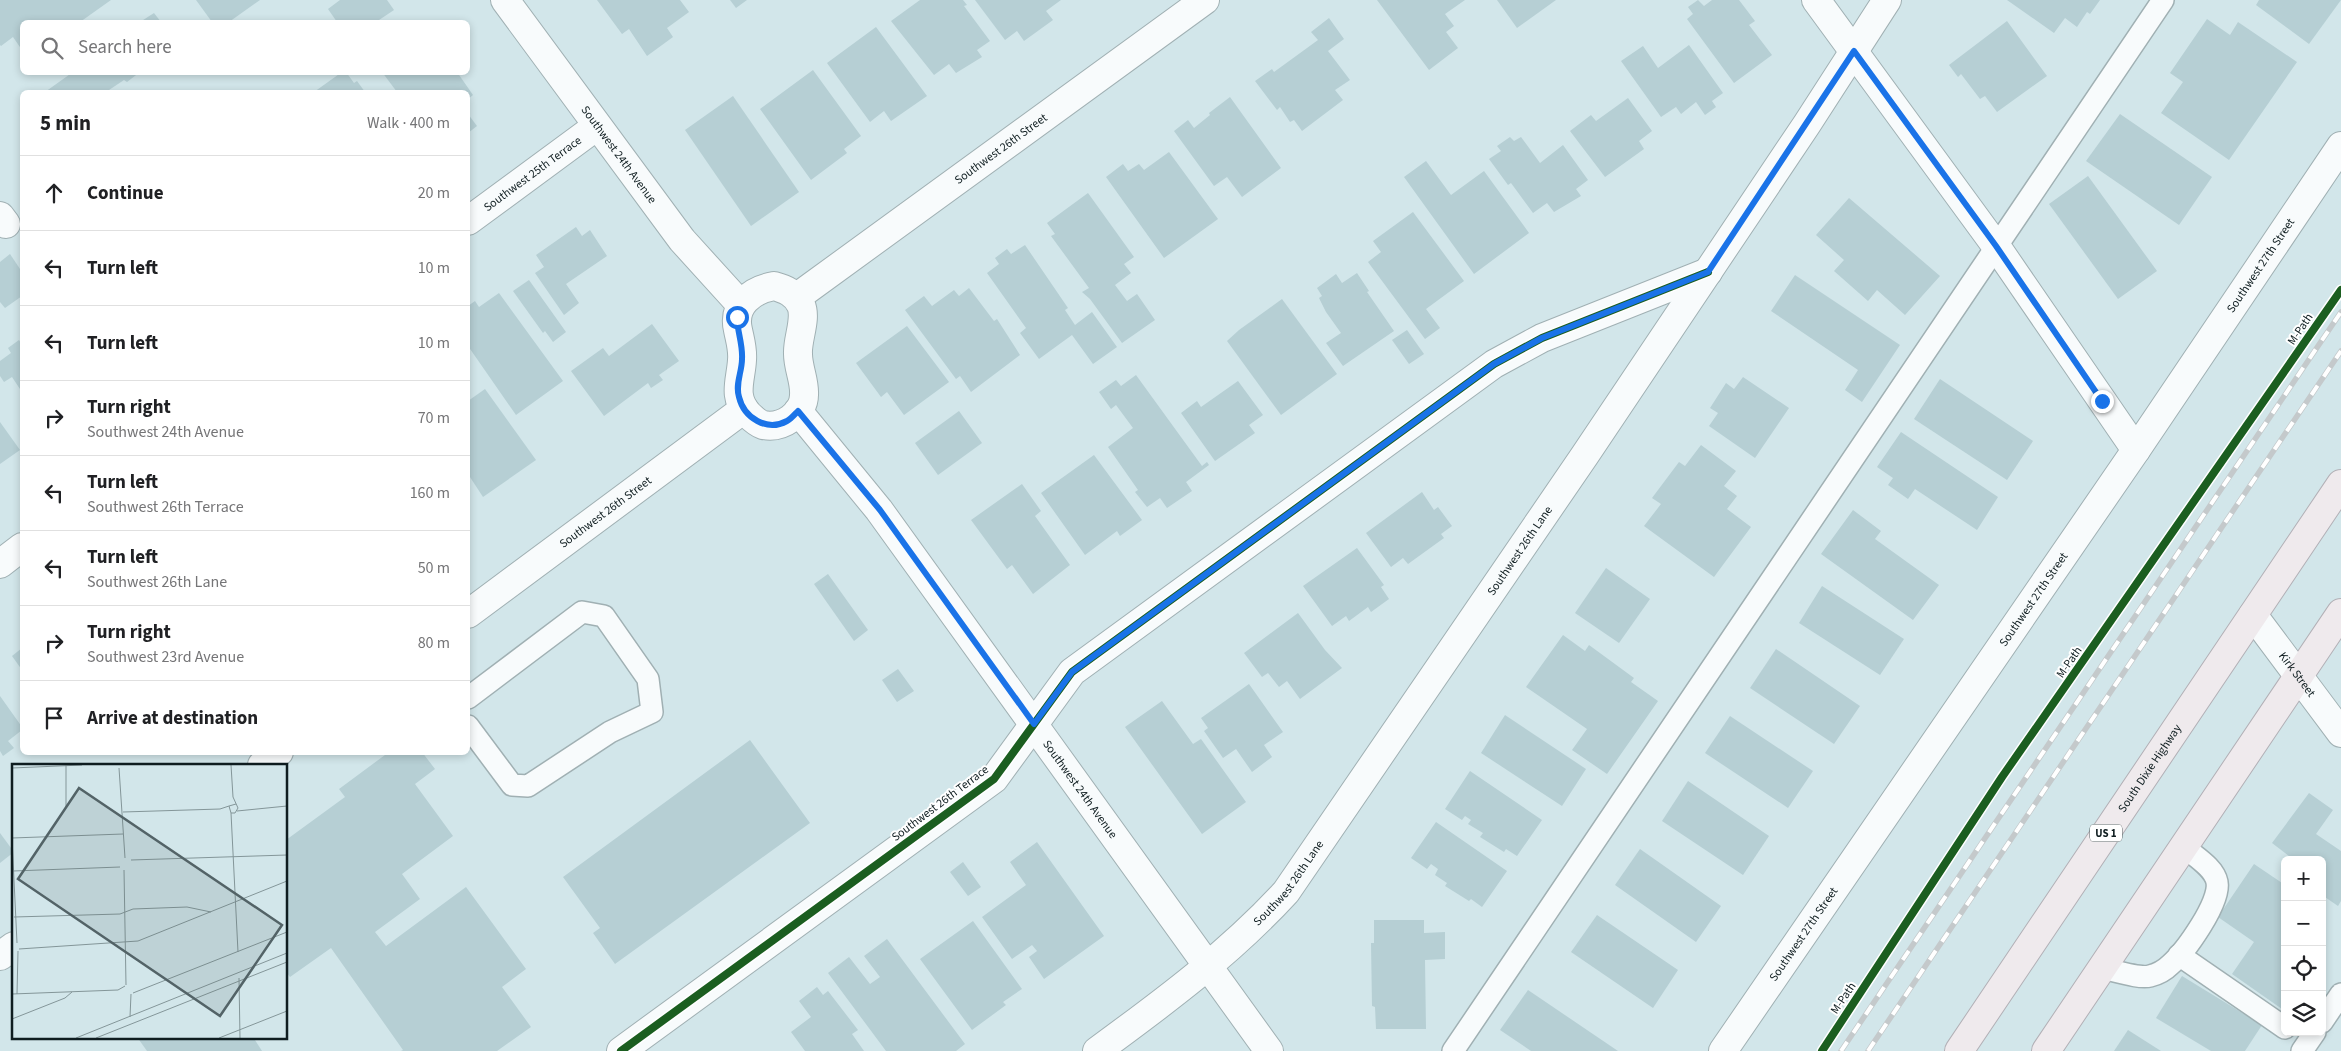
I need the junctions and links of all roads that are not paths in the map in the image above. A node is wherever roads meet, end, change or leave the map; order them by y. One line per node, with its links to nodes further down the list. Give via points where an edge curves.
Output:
1 (505, 0): 7 (street, Southwest 24th Avenue)
2 (1205, 0): 12 (street, Southwest 26th Street)
3 (1816, 0): 6 (street)
4 (1887, 0): 6 (street, Southwest 26th Lane)
5 (2163, 0): 10 (lane)
6 (1854, 51): 10 (street); 11 (street, Southwest 26th Lane)
7 (597, 126): 9 (street, Southwest 25th Terrace); 13 (street, Southwest 24th Avenue, via 682,240)
8 (2341, 146): 16 (street, Southwest 27th Street)
9 (470, 220)
10 (1996, 246): 16 (street); 42 (lane)
11 (1708, 272): 25 (street, Southwest 26th Terrace, via 1542,338 1494,364 1072,672); 34 (street, Southwest 26th Lane, via 1312,857 1261,919)
12 (796, 298): 13 (street, via 774,286 750,294); 15 (street, via 802,307 798,354 804,396)
13 (741, 305): 14 (street, via 737,317 742,360 737,388)
14 (744, 409): 15 (street, via 763,425 788,421); 20 (street, Southwest 26th Street)
15 (798, 411): 25 (street, Southwest 24th Avenue, via 880,510)
16 (2136, 450): 43 (street, Southwest 27th Street)
17 (2341, 484): 22 (highway, South Dixie Highway / US 1)
18 (20, 549): 19 (street)
19 (0, 564)
20 (470, 613)
21 (2341, 613): 23 (highway)
22 (2253, 615): 23 (street, Kirk Street); 44 (highway, South Dixie Highway / US 1)
23 (2299, 675): 27 (street, Kirk Street); 30 (highway)
24 (470, 696): 26 (lane, via 582,612 604,616 648,679 652,712 610,732 528,786 512,786)
25 (1034, 724): 34 (street, Southwest 24th Avenue); 39 (street, Southwest 26th Terrace, via 994,778)
26 (470, 729)
27 (2341, 734)
28 (275, 755): 29 (street)
29 (263, 764)
30 (2184, 846): 32 (lane, via 2214,875 2217,892 2209,912); 35 (highway)
31 (12, 947): 33 (street)
32 (2179, 955): 35 (lane, via 2164,969 2147,977); 38 (lane)
33 (0, 956)
34 (1209, 966): 40 (street, Southwest 26th Lane); 41 (street, Southwest 24th Avenue)
35 (2101, 968): 45 (highway)
36 (2341, 994): 37 (lane)
37 (2326, 1016)
38 (2281, 1025)
39 (621, 1051)
40 (1097, 1051)
41 (1270, 1051)
42 (1453, 1051)
43 (1722, 1051)
44 (1959, 1051)
45 (2046, 1051)

